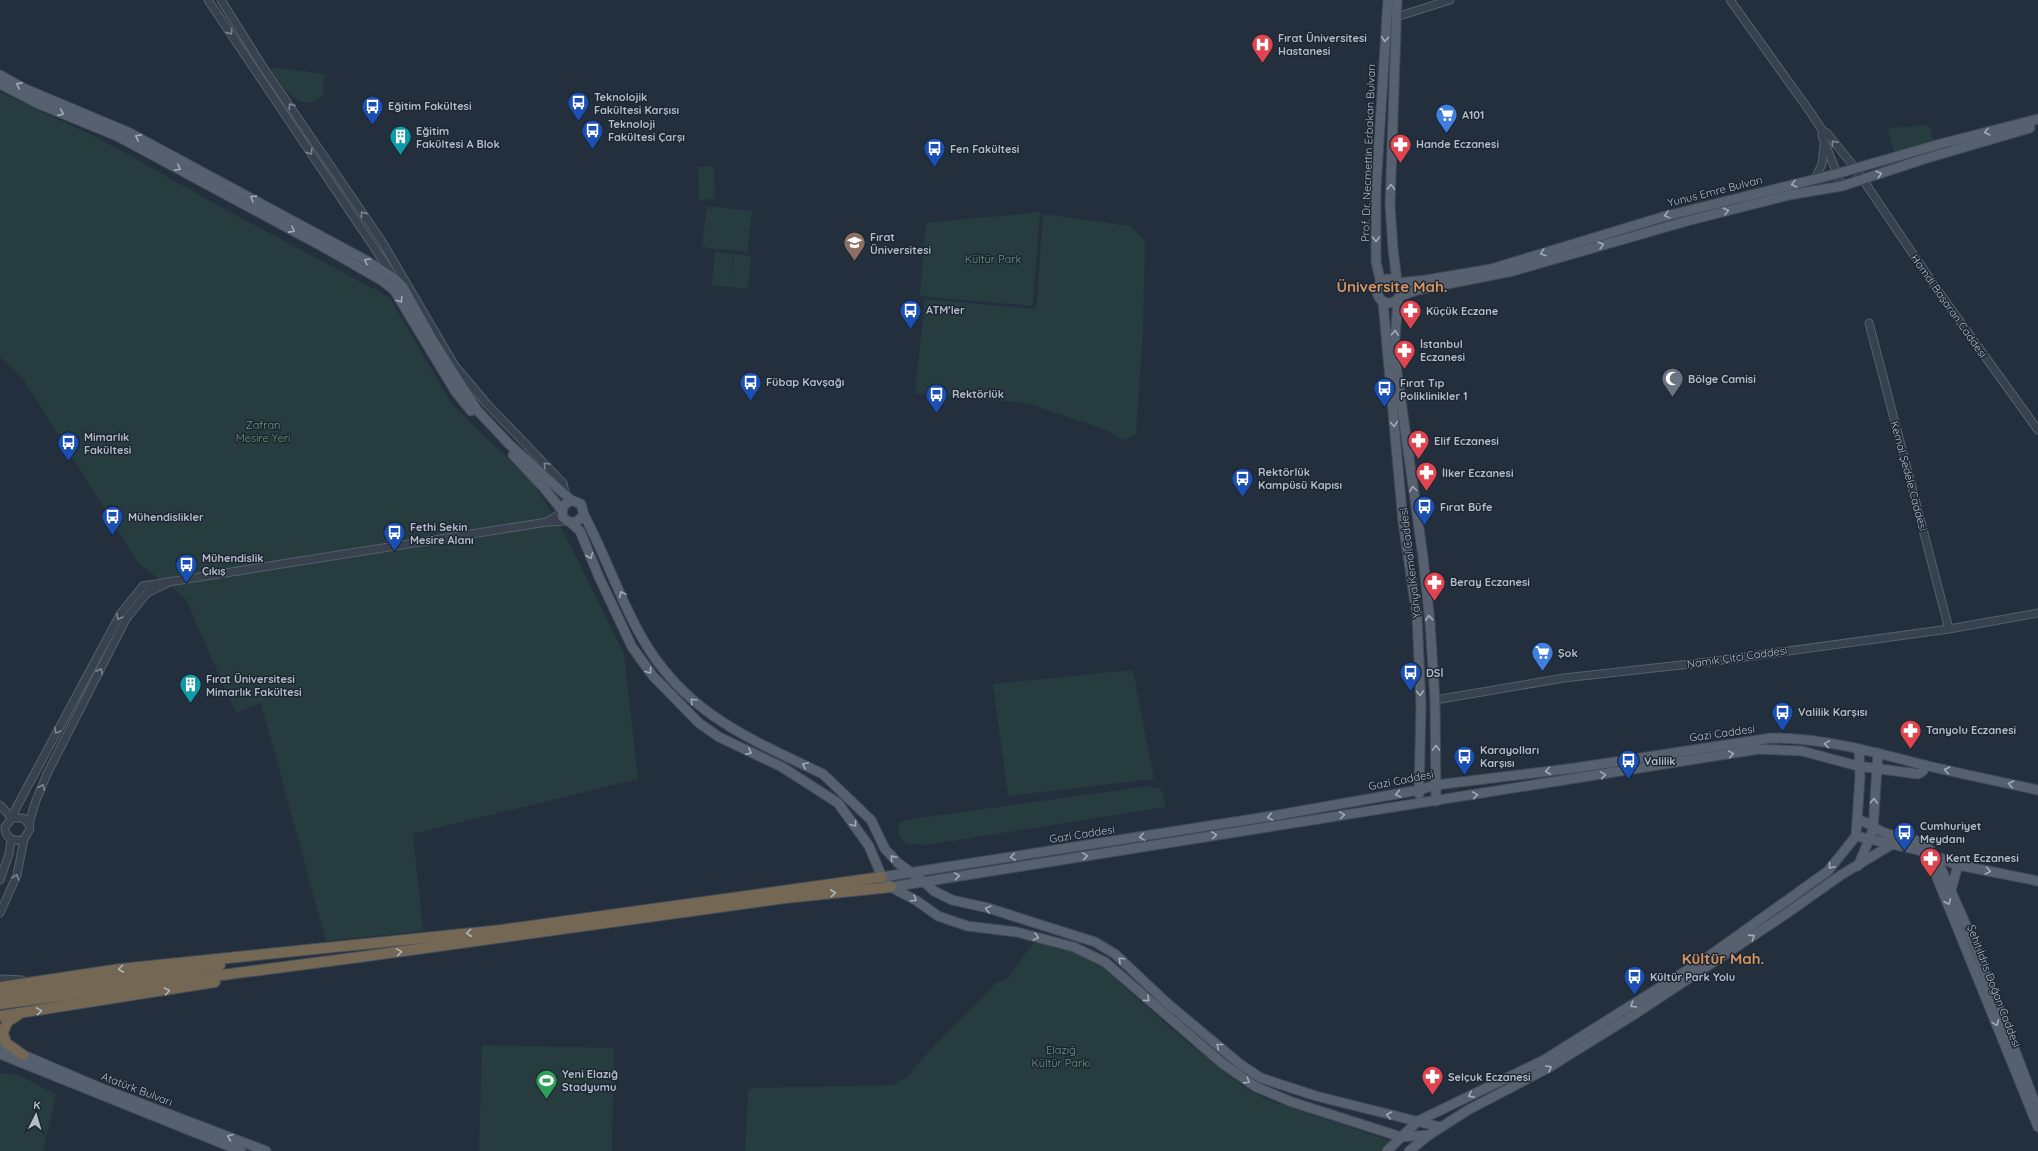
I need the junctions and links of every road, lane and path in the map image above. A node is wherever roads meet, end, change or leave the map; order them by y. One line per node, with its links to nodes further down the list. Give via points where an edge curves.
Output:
1 (208, 0): 8 (street, one-way to 8)
2 (221, 0): 8 (street)
3 (1388, 0): 22 (main road, Prof. Dr. Necmettin Erbakan Bulvarı, one-way to 22, via 1376,188 1376,262)
4 (1397, 0): 7 (main road, Prof. Dr. Necmettin Erbakan Bulvarı)
5 (1450, 0): 7 (street)
6 (1730, 0): 13 (street)
7 (1396, 17): 21 (main road, Prof. Dr. Necmettin Erbakan Bulvarı, one-way to 7, via 1392,249 1390,205)
8 (262, 71): 20 (street, one-way to 20); 27 (street, one-way to 8, via 563,483 487,404 455,366 381,240)
9 (0, 76): 20 (main road, one-way to 9, via 369,262 130,133)
10 (0, 84): 28 (main road, one-way to 28, via 39,104 117,136 381,280 394,290 455,391 544,488)
11 (2038, 119): 15 (main road, Yunus Emre Bulvarı, one-way to 15)
12 (2038, 125): 18 (main road, Yunus Emre Bulvarı, one-way to 12)
13 (1822, 130): 14 (street); 15 (street, Hamdi Başaran Caddesi, one-way to 13)
14 (1824, 142): 16 (street); 17 (street, via 1822,164)
15 (1855, 168): 16 (main road, Yunus Emre Bulvarı); 18 (street, Hamdi Başaran Caddesi)
16 (1836, 174): 17 (main road, Yunus Emre Bulvarı); 19 (street)
17 (1815, 179): 21 (main road, Yunus Emre Bulvarı, one-way to 21, via 1666,216 1491,269)
18 (1862, 179): 19 (main road, Yunus Emre Bulvarı); 26 (street, Hamdi Başaran Caddesi, via 1938,291)
19 (1842, 186): 23 (main road, Yunus Emre Bulvarı, one-way to 19, via 1417,290 1513,271 1687,221 1789,195)
20 (395, 280): 27 (main road, via 403,287 432,339 478,410 509,444)
21 (1398, 282): 22 (main road, via 1387,279); 23 (main road, via 1401,289)
22 (1381, 283): 24 (main road, via 1377,293)
23 (1399, 298): 24 (main road, via 1389,304); 35 (main road, Yahya Kemal Caddesi, one-way to 23, via 1423,557 1394,352)
24 (1383, 302): 42 (main road, Yahya Kemal Caddesi, one-way to 42, via 1403,522 1417,616 1421,704)
25 (1869, 323): 34 (street, Kemal Şedele Caddesi)
26 (2038, 430)
27 (569, 498): 28 (main road); 29 (main road, via 581,504)
28 (561, 511): 30 (street); 31 (main road)
29 (584, 515): 31 (main road, via 579,521); 61 (main road, one-way to 29, via 885,848 871,820 832,781 714,717 697,705 679,686 640,634)
30 (547, 522): 31 (street); 32 (street)
31 (569, 522): 62 (main road, one-way to 62, via 580,531 632,647 653,676 699,722 719,737 782,767 838,803 869,846)
32 (176, 579): 47 (street, one-way to 47, via 143,586 121,613 18,804); 50 (street, one-way to 32, via 47,774 126,619 147,594)
33 (2038, 613): 34 (street, Namık Çitci Caddesi)
34 (1949, 629): 35 (street, Namık Çitci Caddesi, via 1708,662 1564,678)
35 (1435, 700): 41 (main road, Yahya Kemal Caddesi, one-way to 35)
36 (1859, 749): 37 (main road, Gazi Caddesi); 39 (main road); 41 (main road, Gazi Caddesi, one-way to 41, via 1795,738 1771,738 1576,768)
37 (1878, 753): 38 (main road, Gazi Caddesi); 40 (main road)
38 (1925, 765): 40 (main road, Gazi Caddesi, via 1923,771 1918,774); 43 (main road, Gazi Caddesi, one-way to 38)
39 (1858, 766): 40 (main road, Gazi Caddesi); 44 (main road, Gazi Caddesi, one-way to 39, via 1759,749 1802,751); 48 (main road)
40 (1877, 768): 51 (main road, one-way to 40)
41 (1436, 785): 42 (main road, Gazi Caddesi); 44 (main road, Yahya Kemal Caddesi)
42 (1419, 790): 45 (main road, Yahya Kemal Caddesi); 61 (main road, Gazi Caddesi, one-way to 61, via 1264,818)
43 (2038, 790)
44 (1436, 801): 45 (main road, Gazi Caddesi)
45 (1419, 803): 65 (main road, Gazi Caddesi, one-way to 45)
46 (0, 805): 47 (street)
47 (13, 818): 50 (street, via 24,818); 52 (street)
48 (1858, 820): 51 (main road); 53 (main road)
49 (0, 821): 52 (street)
50 (29, 824): 54 (street, via 29,833)
51 (1873, 825): 56 (main road); 58 (main road, via 1884,833 1925,844)
52 (5, 827): 55 (street)
53 (1856, 836): 56 (main road); 82 (main road, one-way to 82, via 1828,871 1705,959 1544,1060)
54 (24, 839): 55 (street); 68 (street, one-way to 54, via 17,876)
55 (11, 840): 63 (street)
56 (1870, 840): 57 (main road); 60 (main road)
57 (1892, 845): 58 (main road); 60 (main road)
58 (1932, 855): 59 (main road); 67 (main road, Şehit İdris Doğan Caddesi); 84 (main road, Şehit İdris Doğan Caddesi, one-way to 84)
59 (1958, 865): 64 (main road, one-way to 64); 67 (main road)
60 (1858, 866): 83 (main road, one-way to 60, via 1548,1068 1629,1018)
61 (910, 873): 62 (main road, Gazi Caddesi); 65 (main road)
62 (882, 877): 66 (main road); 69 (highway, one-way to 69, via 502,930)
63 (0, 880)
64 (2038, 881)
65 (924, 882): 66 (main road, Gazi Caddesi); 82 (main road, one-way to 65, via 1324,1098 1261,1078 1173,1008 1115,954 1095,942 988,908 952,900 934,892)
66 (891, 887): 70 (highway, one-way to 66, via 785,898); 86 (main road, one-way to 86, via 938,916 960,924 1017,932 1089,953 1105,962 1222,1063 1256,1087 1292,1102)
67 (1951, 890): 81 (main road, Şehit İdris Doğan Caddesi, via 1976,948)
68 (0, 913)
69 (354, 945): 72 (highway, one-way to 72, via 120,969); 74 (highway)
70 (360, 957): 75 (highway); 76 (highway, one-way to 70)
71 (0, 979): 72 (street)
72 (46, 981): 73 (highway)
73 (0, 988)
74 (0, 996)
75 (0, 1004)
76 (20, 1014): 77 (highway); 80 (highway, via 7,1022 3,1033 6,1043)
77 (0, 1016)
78 (0, 1045): 80 (main road, Atatürk Bulvarı)
79 (0, 1054): 87 (main road, Atatürk Bulvarı)
80 (23, 1055): 88 (main road, Atatürk Bulvarı, one-way to 80, via 103,1089)
81 (2038, 1111)
82 (1418, 1121): 83 (main road); 86 (main road)
83 (1440, 1127): 85 (main road)
84 (2038, 1127)
85 (1429, 1135): 86 (main road); 90 (main road)
86 (1401, 1137): 89 (main road)
87 (241, 1151)
88 (266, 1151)
89 (1387, 1151)
90 (1409, 1151)

